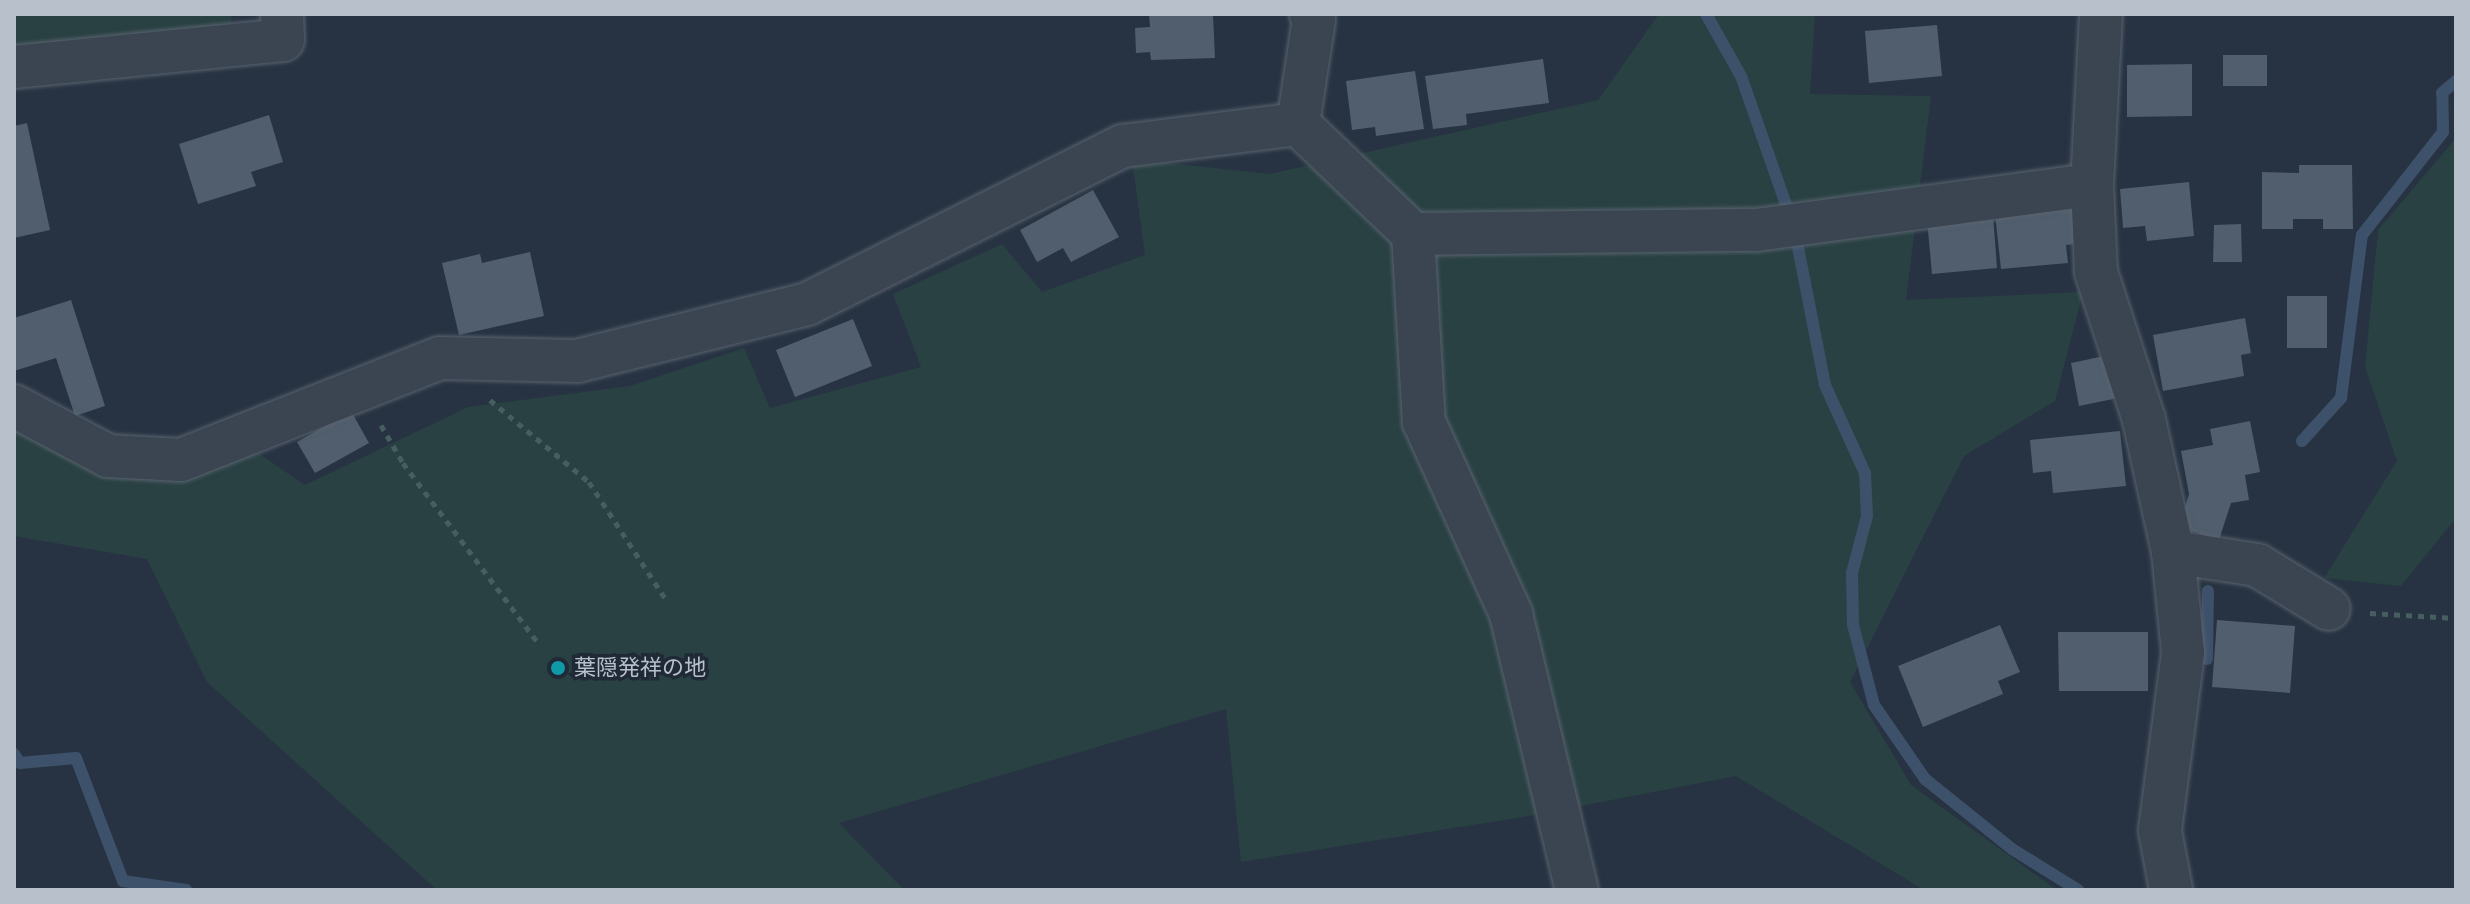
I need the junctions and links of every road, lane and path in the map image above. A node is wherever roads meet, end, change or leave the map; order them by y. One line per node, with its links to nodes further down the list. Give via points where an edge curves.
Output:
1 (282, 14): 4 (street, via 283,40)
2 (1311, 14): 5 (street)
3 (2101, 14): 6 (street)
4 (14, 67)
5 (1298, 124): 7 (street); 8 (street, via 1123,146 807,304 577,361)
6 (2092, 185): 7 (street, via 1757,230); 11 (street, via 2096,272 2144,420)
7 (1413, 234): 16 (street, via 1424,422 1511,614)
8 (440, 358): 9 (street); 12 (path, via 589,482)
9 (360, 389): 10 (street, via 181,460 108,456); 15 (path, via 403,463)
10 (14, 406)
11 (2173, 552): 13 (street, via 2257,565); 17 (street, via 2183,653 2160,831)
12 (665, 598)
13 (2329, 609): 14 (path)
14 (2456, 618)
15 (538, 643)
16 (1577, 890)
17 (2171, 890)

